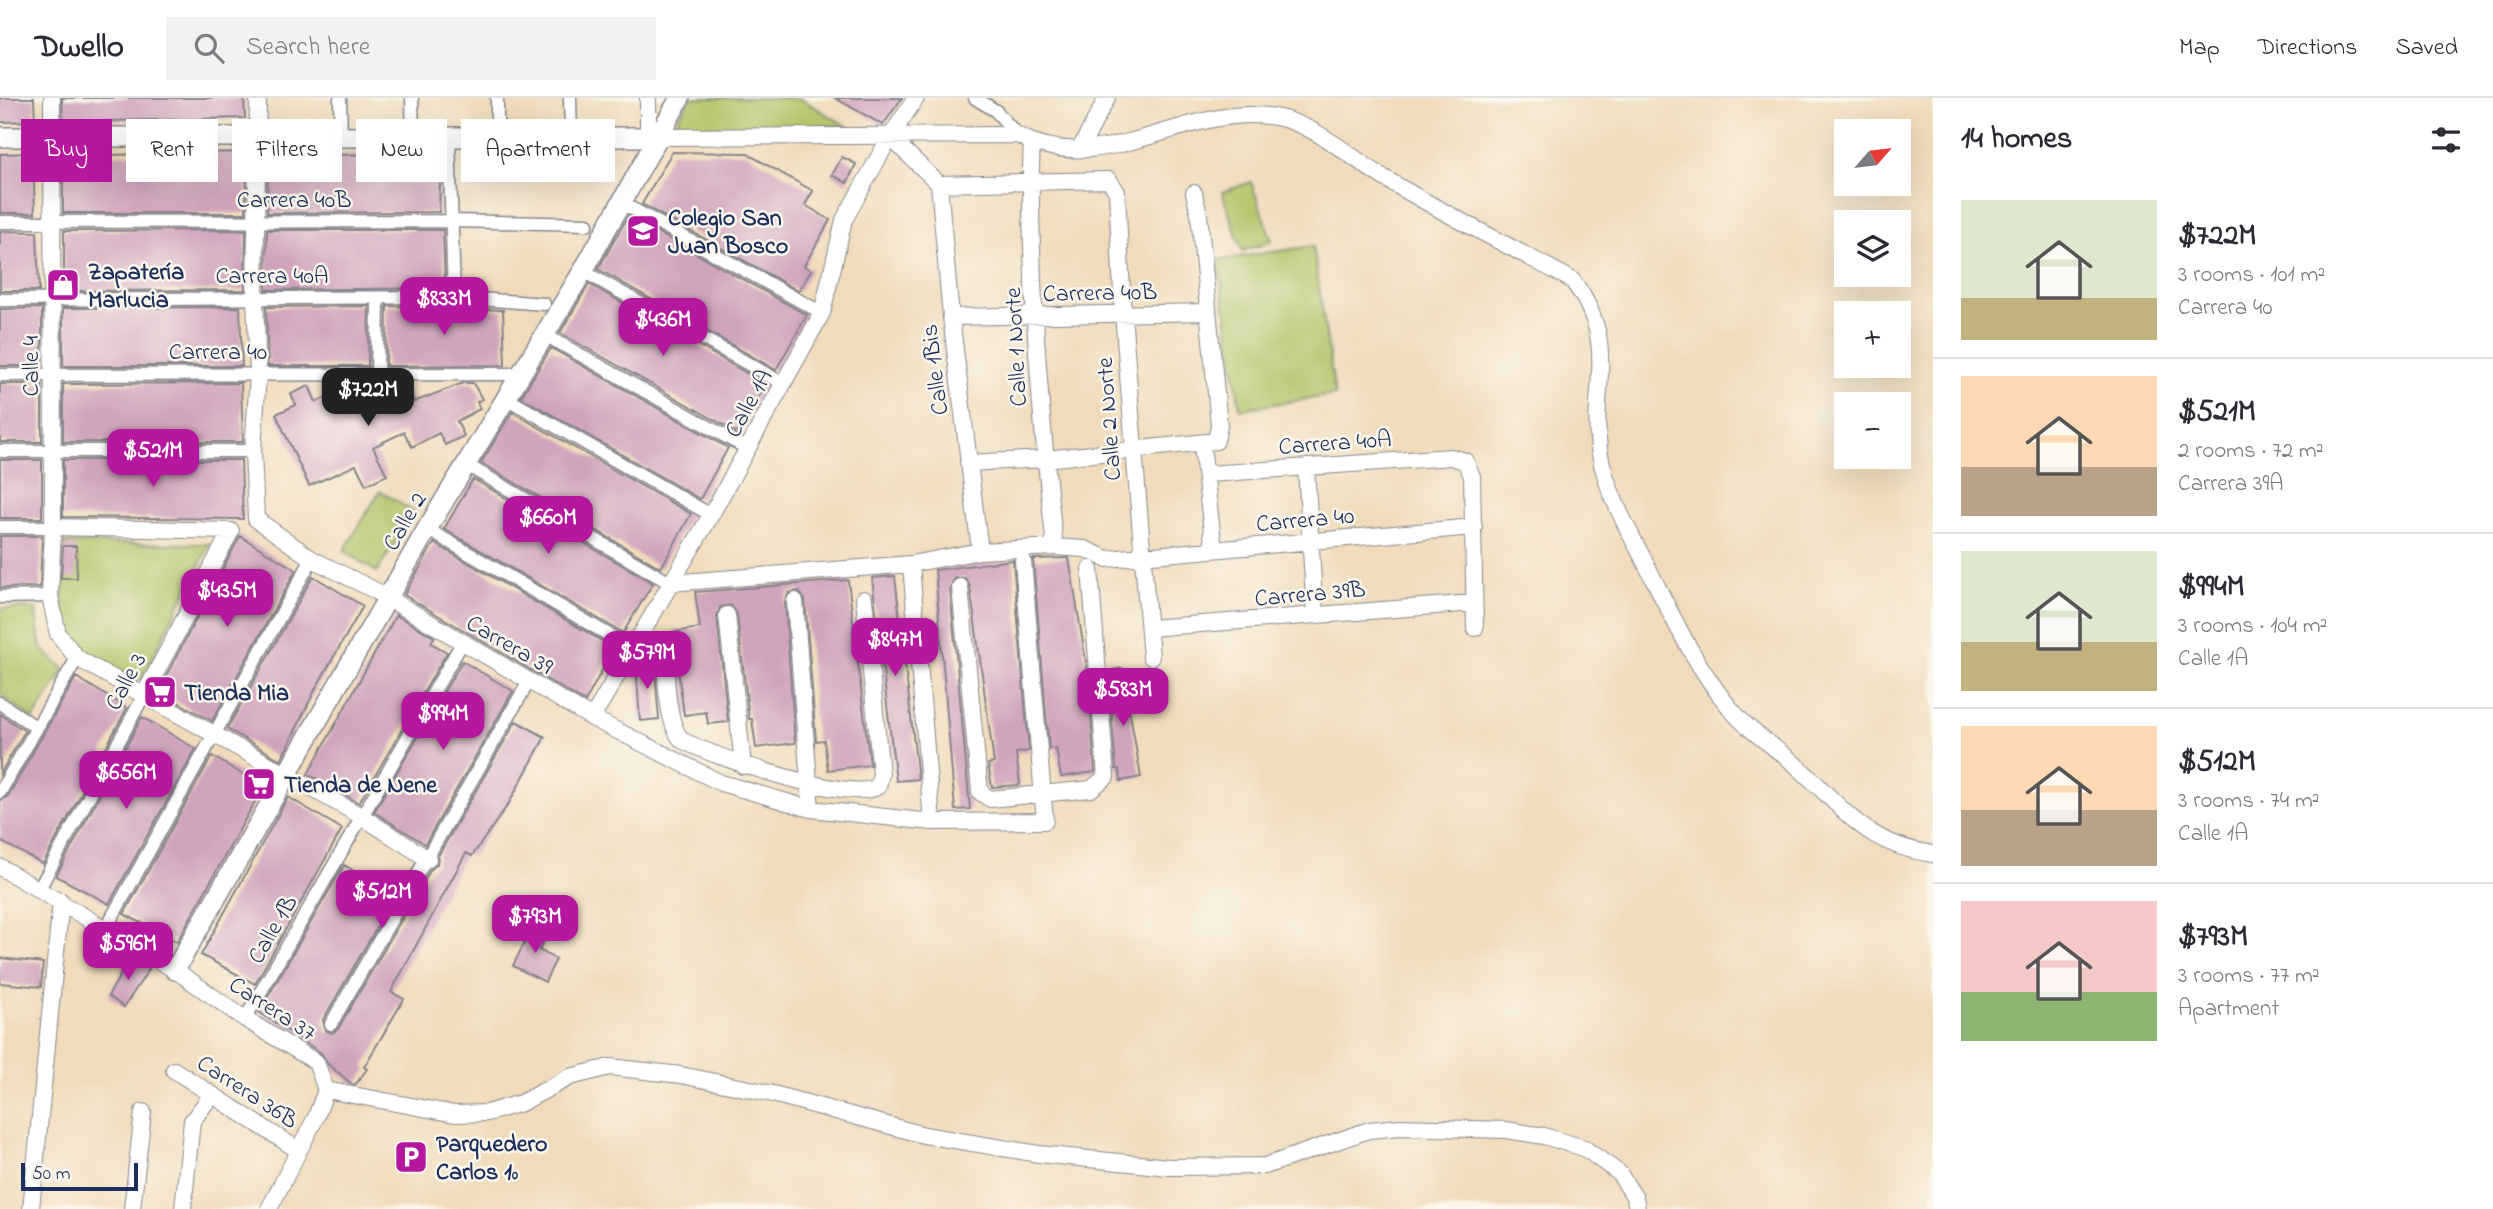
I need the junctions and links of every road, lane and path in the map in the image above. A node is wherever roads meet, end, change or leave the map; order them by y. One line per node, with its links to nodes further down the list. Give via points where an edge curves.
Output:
1 (52, 98): 12 (street, Calle 4)
2 (258, 98): 13 (street)
3 (340, 98): 14 (street)
4 (412, 98): 15 (street)
5 (497, 98): 16 (street)
6 (570, 98): 17 (street)
7 (648, 98): 26 (street)
8 (680, 98): 26 (street, Calle 2)
9 (916, 98): 27 (street, Calle 1A)
10 (975, 98): 18 (street, via 996,111)
11 (1107, 98): 29 (street)
12 (53, 119)
13 (257, 119)
14 (341, 119)
15 (413, 119)
16 (498, 119)
17 (571, 119)
18 (1017, 135): 27 (street); 28 (street)
19 (449, 136): 20 (street); 37 (street)
20 (461, 136)
21 (0, 137): 22 (street)
22 (21, 137)
23 (112, 137): 24 (street)
24 (232, 137)
25 (615, 137): 26 (street)
26 (653, 137): 27 (street); 35 (street, Calle 2)
27 (890, 137): 33 (street); 49 (street, Calle 1A, via 844,220)
28 (1032, 143): 29 (street); 30 (street, Calle 1 Norte)
29 (1080, 149): 117 (street, via 1133,143 1238,113 1302,126 1386,179 1572,280 1589,302 1598,330 1602,462 1616,505 1707,675 1751,730 1797,766 1861,828 1884,842)
30 (1029, 180): 33 (street); 50 (street, Calle 2 Norte, via 1109,180 1117,192); 51 (street, Calle 1 Norte)
31 (53, 182): 36 (street, Calle 4)
32 (256, 182): 39 (street)
33 (939, 184): 52 (street, Calle 1Bis)
34 (1194, 193): 48 (street)
35 (622, 203): 41 (street, Calle 2); 49 (street)
36 (53, 221): 38 (street, Carrera 40B); 39 (street, Carrera 40B); 45 (street, Calle 4)
37 (452, 221): 39 (street, Carrera 40B); 40 (street, Carrera 40B); 42 (street)
38 (0, 222)
39 (255, 222): 43 (street)
40 (587, 224)
41 (583, 271): 53 (street, Calle 2); 59 (street)
42 (454, 297): 44 (street, Carrera 40A); 47 (street, Carrera 40A)
43 (255, 298): 44 (street, Carrera 40A); 45 (street, Carrera 40A); 54 (street)
44 (378, 298): 55 (street)
45 (52, 299): 46 (street, Carrera 40A); 58 (street, Calle 4)
46 (0, 300)
47 (544, 304)
48 (1208, 312): 50 (street, Carrera 40B); 61 (street, via 1219,425)
49 (822, 313): 59 (street, Calle 1A)
50 (1123, 314): 51 (street, Carrera 40B); 64 (street, Calle 2 Norte)
51 (1035, 316): 52 (street, Carrera 40B); 67 (street, Calle 1 Norte)
52 (951, 317): 68 (street, Calle 1Bis)
53 (545, 335): 56 (street, Calle 2); 62 (street)
54 (258, 374): 55 (street, Carrera 40); 58 (street, Carrera 40); 66 (street)
55 (377, 374): 56 (street, Carrera 40)
56 (519, 374): 60 (street, Calle 2)
57 (0, 375): 58 (street, Carrera 40)
58 (53, 375): 63 (street, Calle 4)
59 (784, 384): 62 (street, Calle 1A)
60 (506, 398): 69 (street, Calle 2); 72 (street)
61 (1209, 443): 64 (street); 71 (street)
62 (748, 449): 72 (street, Calle 1A)
63 (53, 450): 65 (street); 66 (street); 74 (street, Calle 4)
64 (1133, 450): 67 (street); 81 (street, Calle 2 Norte)
65 (0, 451)
66 (253, 451): 82 (street, Carrera 39, via 256,519)
67 (1045, 459): 68 (street); 78 (street, Calle 1 Norte)
68 (968, 463): 80 (street, Calle 1Bis)
69 (465, 464): 76 (street, Calle 2); 86 (street)
70 (1306, 467): 71 (street, Carrera 40A); 75 (street, Carrera 40A, via 1451,457 1465,461 1472,477); 77 (street)
71 (1208, 474): 79 (street)
72 (711, 515): 86 (street, Calle 1A)
73 (0, 527): 74 (street)
74 (53, 527): 88 (street, Calle 4); 104 (street, Calle 3, via 231,531)
75 (1474, 527): 77 (street, Carrera 40); 93 (street)
76 (427, 529): 90 (street, Calle 2); 100 (street)
77 (1309, 541): 79 (street, Carrera 40); 95 (street)
78 (1055, 547): 80 (street); 81 (street, Carrera 40, via 1085,549 1107,559)
79 (1214, 550): 81 (street, Carrera 40)
80 (980, 551): 84 (street)
81 (1141, 555): 96 (street, Calle 2 Norte)
82 (312, 559): 90 (street, Carrera 39); 108 (street)
83 (1023, 561): 113 (street)
84 (911, 564): 86 (street); 116 (street)
85 (1090, 569): 113 (street, via 1106,777 1091,789)
86 (670, 583): 100 (street, Calle 1A)
87 (960, 587): 113 (street, via 980,792 990,799)
88 (50, 596): 89 (street); 102 (street, Calle 4, via 58,634)
89 (0, 597)
90 (388, 599): 98 (street, Carrera 39); 110 (street, Calle 2)
91 (864, 599): 111 (street, via 880,782 868,791)
92 (795, 601): 111 (street)
93 (1474, 603): 95 (street, Carrera 39B); 97 (street)
94 (727, 615): 109 (street)
95 (1315, 615): 96 (street, Carrera 39B)
96 (1149, 628): 101 (street, Calle 2 Norte)
97 (1475, 628)
98 (462, 643): 103 (street, Carrera 39); 115 (street, Calle 1B)
99 (664, 647): 109 (street, via 676,733 689,744)
100 (633, 649): 106 (street, Calle 1A)
101 (1151, 657)
102 (76, 658): 104 (street); 107 (street)
103 (529, 681): 106 (street, Carrera 39); 118 (street)
104 (144, 695): 108 (street); 120 (street, Calle 3)
105 (0, 703): 107 (street)
106 (592, 718): 114 (street, Carrera 39, via 721,783)
107 (37, 728): 112 (street)
108 (214, 734): 110 (street); 122 (street)
109 (743, 766): 111 (street)
110 (288, 776): 115 (street); 123 (street, Calle 2)
111 (811, 783): 114 (street)
112 (0, 792)
113 (1042, 793): 116 (street, Carrera 39, via 1045,821)
114 (811, 809): 116 (street, Carrera 39)
115 (361, 816): 118 (street); 124 (street, Calle 1B)
116 (923, 822)
117 (1933, 854)
118 (428, 859): 125 (street)
119 (0, 867): 120 (street, Carrera 37)
120 (39, 888): 121 (street, Carrera 37)
121 (61, 901): 122 (street, Carrera 37); 131 (street)
122 (106, 928): 123 (street, Carrera 37)
123 (175, 970): 124 (street, Carrera 37)
124 (245, 1019): 127 (street, Carrera 37, via 316,1062)
125 (331, 1024)
126 (173, 1070): 128 (street, Carrera 36B)
127 (326, 1090): 130 (street); 135 (street, via 455,1114 487,1113 521,1103 570,1077 610,1067 681,1074 924,1135 1040,1154 1169,1167 1265,1166 1370,1130 1506,1130 1584,1148 1619,1173)
128 (211, 1096): 130 (street, Carrera 36B); 133 (street, via 192,1121)
129 (143, 1112): 132 (street)
130 (298, 1150): 134 (street)
131 (31, 1209)
132 (132, 1209)
133 (183, 1209)
134 (269, 1209)
135 (1637, 1209)

